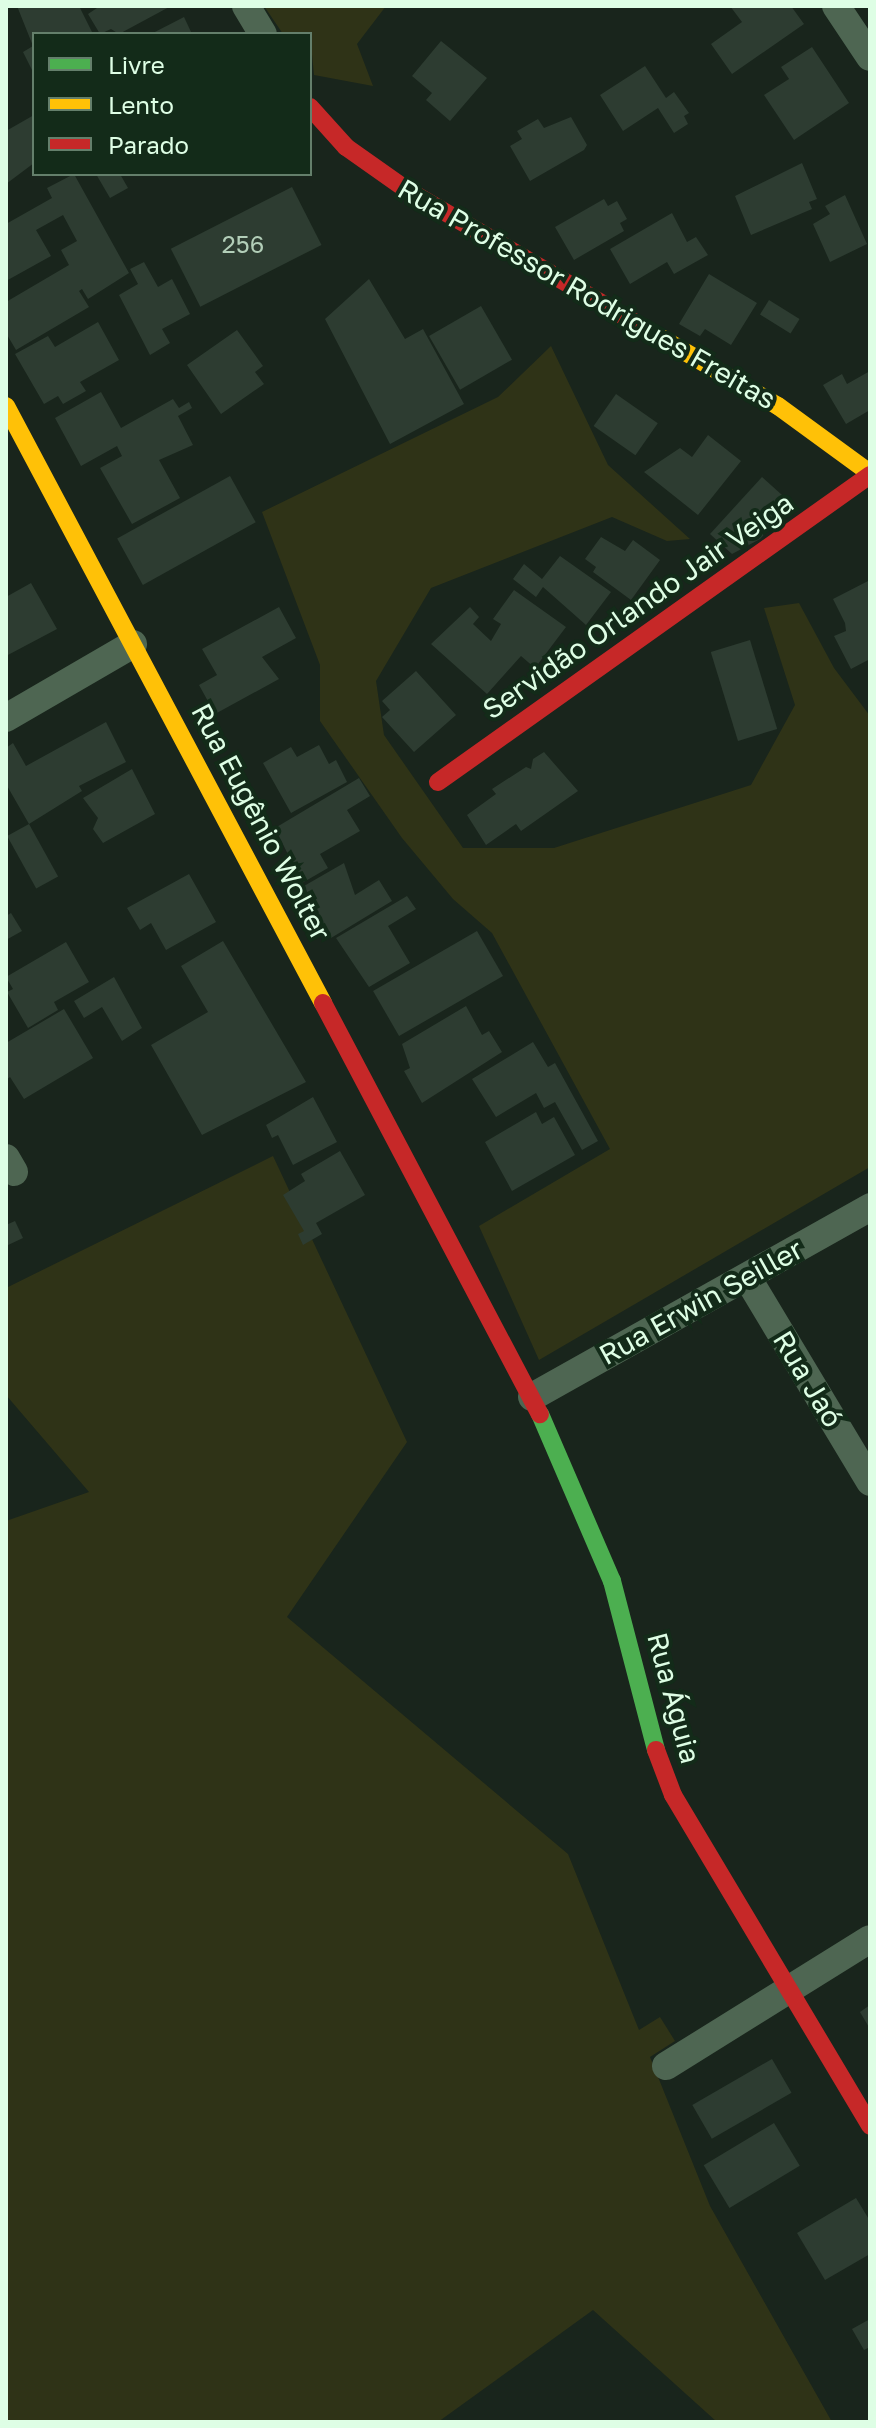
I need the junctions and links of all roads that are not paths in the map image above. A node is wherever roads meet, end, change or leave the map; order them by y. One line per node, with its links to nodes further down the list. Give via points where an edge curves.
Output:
1 (246, 6): 3 (street)
2 (836, 6): 4 (street)
3 (262, 32)
4 (870, 57)
5 (312, 109): 7 (street, Rua Professor Rodrigues Freitas, via 346,147 407,190 778,406)
6 (6, 406): 8 (street, Rua Eugênio Wolter)
7 (870, 474): 10 (street, Servidão Orlando Jair Veiga)
8 (133, 644): 9 (street); 12 (street, Rua Eugênio Wolter)
9 (6, 718)
10 (438, 782)
11 (870, 1207): 13 (street, Rua Erwin Seiller)
12 (466, 1265): 14 (street, Rua Águia)
13 (747, 1277): 14 (street, Rua Erwin Seiller); 15 (street, Rua Jaó)
14 (532, 1397): 17 (street, Rua Águia, via 612,1581 658,1759 673,1795)
15 (870, 1482)
16 (870, 1939): 17 (street)
17 (788, 1990): 18 (street); 19 (street, Rua Águia)
18 (666, 2066)
19 (870, 2126)

